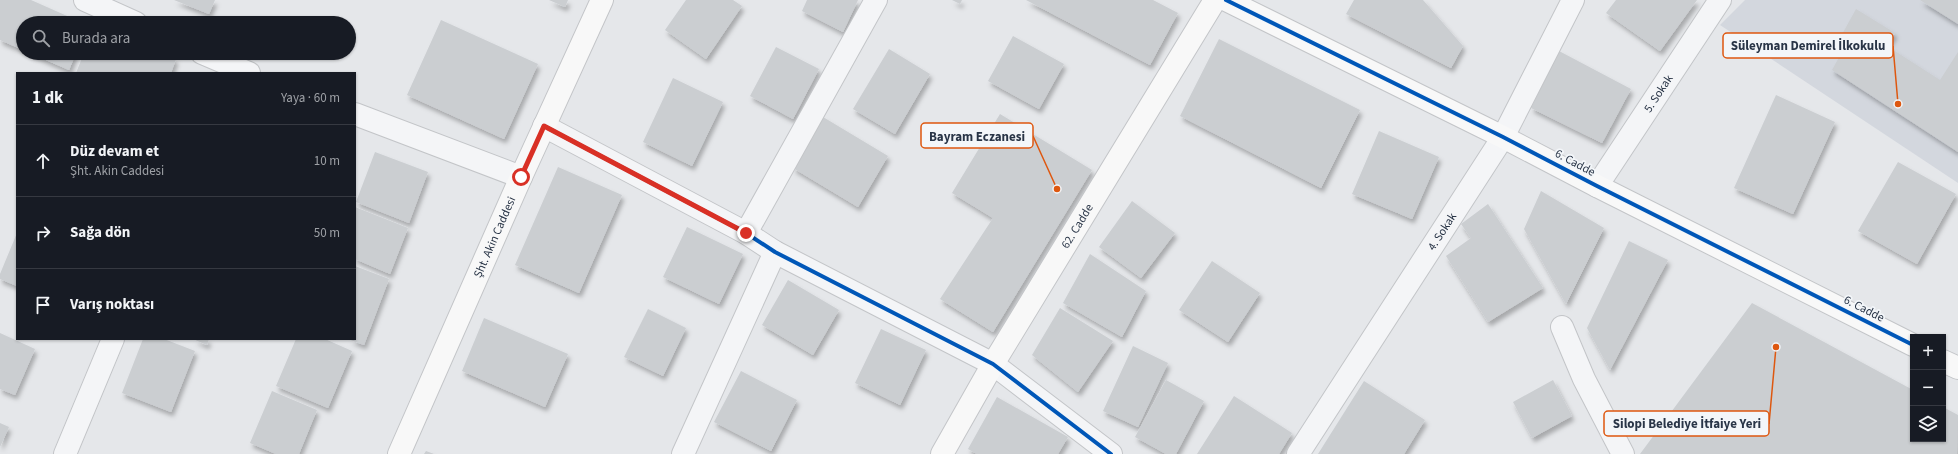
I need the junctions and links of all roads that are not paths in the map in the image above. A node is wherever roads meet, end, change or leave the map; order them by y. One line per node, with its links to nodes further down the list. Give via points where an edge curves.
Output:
1 (85, 0): 8 (street)
2 (602, 0): 13 (street, Şht. Akin Caddesi)
3 (876, 0): 17 (street)
4 (1215, 0): 23 (street, 62. Cadde)
5 (1226, 0): 14 (street, 6. Cadde)
6 (1573, 0): 14 (street, 4. Sokak)
7 (1720, 0): 16 (street, 5. Sokak)
8 (120, 16)
9 (213, 60): 10 (street)
10 (227, 69): 11 (street)
11 (244, 72)
12 (356, 114): 15 (street)
13 (544, 126): 15 (street, Şht. Akin Caddesi); 17 (street)
14 (1503, 137): 16 (street, 6. Cadde); 30 (street, 4. Sokak)
15 (521, 177): 26 (street, Şht. Akin Caddesi)
16 (1597, 186): 21 (street, 6. Cadde)
17 (746, 233): 18 (street)
18 (775, 252): 23 (street); 27 (street)
19 (1562, 327): 31 (street, via 1584,378)
20 (113, 340): 25 (street)
21 (1910, 344)
22 (1946, 362): 24 (street)
23 (993, 364): 28 (street, 62. Cadde); 29 (street)
24 (1958, 368)
25 (65, 454)
26 (399, 454)
27 (683, 454)
28 (942, 454)
29 (1112, 454)
30 (1298, 454)
31 (1623, 454)

